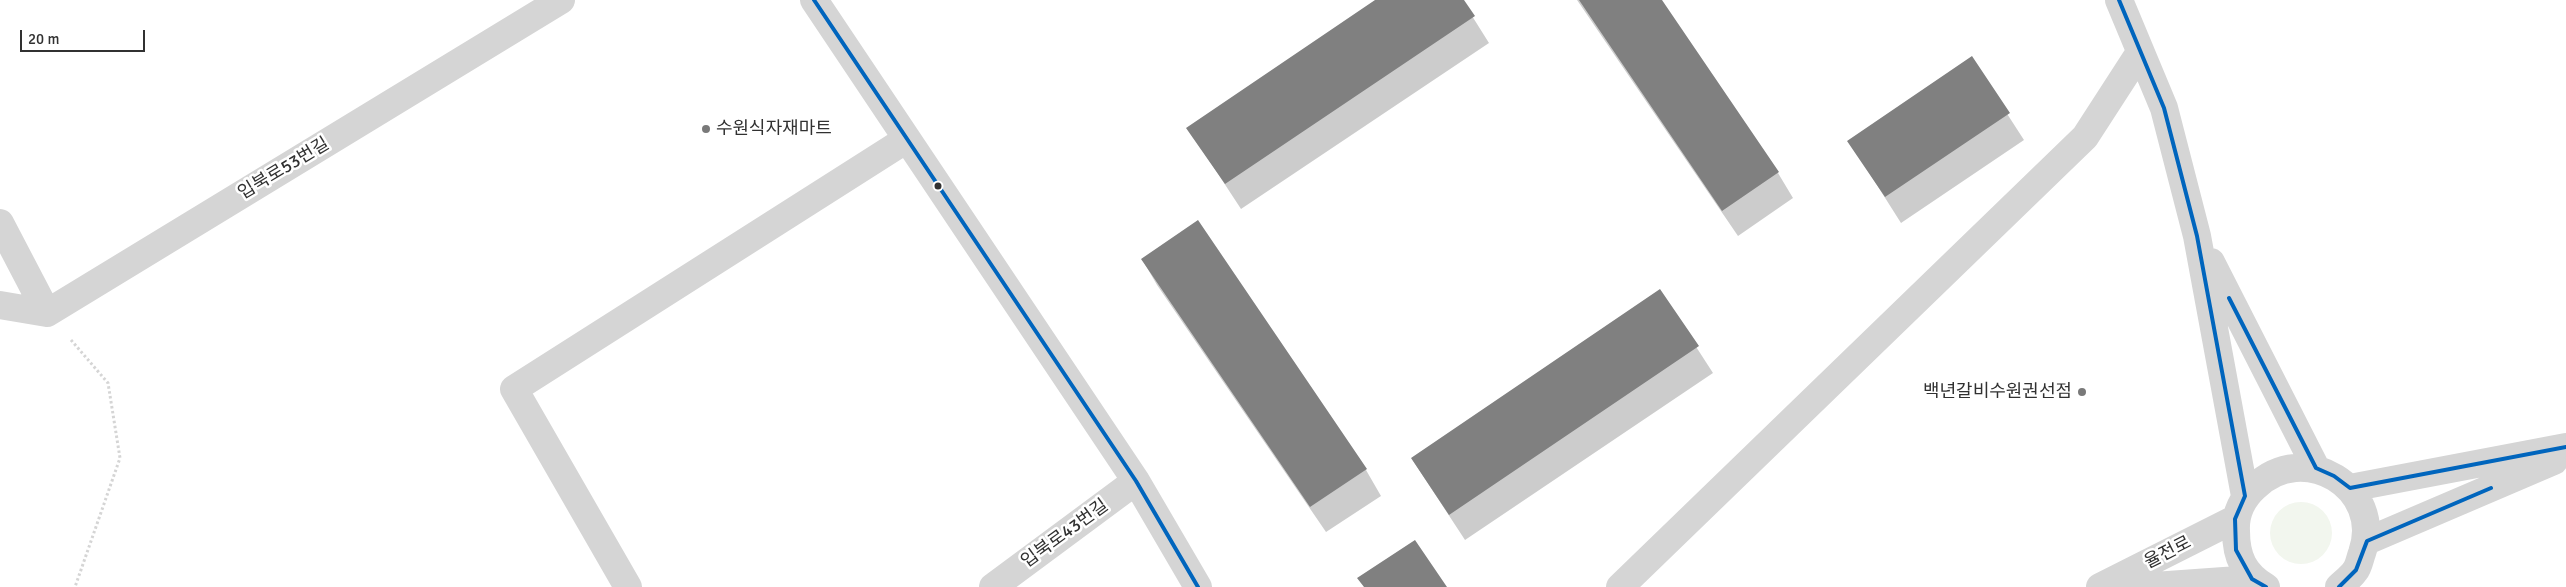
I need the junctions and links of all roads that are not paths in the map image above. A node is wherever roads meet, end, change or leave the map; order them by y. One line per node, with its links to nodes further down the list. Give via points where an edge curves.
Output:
1 (561, 0): 9 (street, 입북로53번길)
2 (814, 0): 5 (street)
3 (2119, 0): 4 (street)
4 (2140, 52): 7 (street, via 2164,108); 22 (street, via 2085,137)
5 (906, 139): 13 (street); 19 (street, via 514,389)
6 (0, 223): 9 (street)
7 (2197, 236): 12 (street); 15 (street)
8 (0, 305): 9 (street)
9 (47, 313)
10 (2566, 446): 14 (street)
11 (2566, 455): 16 (street)
12 (2316, 468): 14 (street); 15 (street, 율전로, via 2289,468 2264,478)
13 (1136, 481): 20 (street, 입북로43번길); 21 (street)
14 (2350, 488): 16 (street, via 2364,513)
15 (2240, 507): 18 (street, via 2236,550); 23 (street, 율전로)
16 (2367, 541): 17 (street)
17 (2352, 581)
18 (2259, 583): 24 (street, 율전로)
19 (628, 587)
20 (993, 587)
21 (1198, 587)
22 (1620, 587)
23 (2100, 587)
24 (2140, 587)

